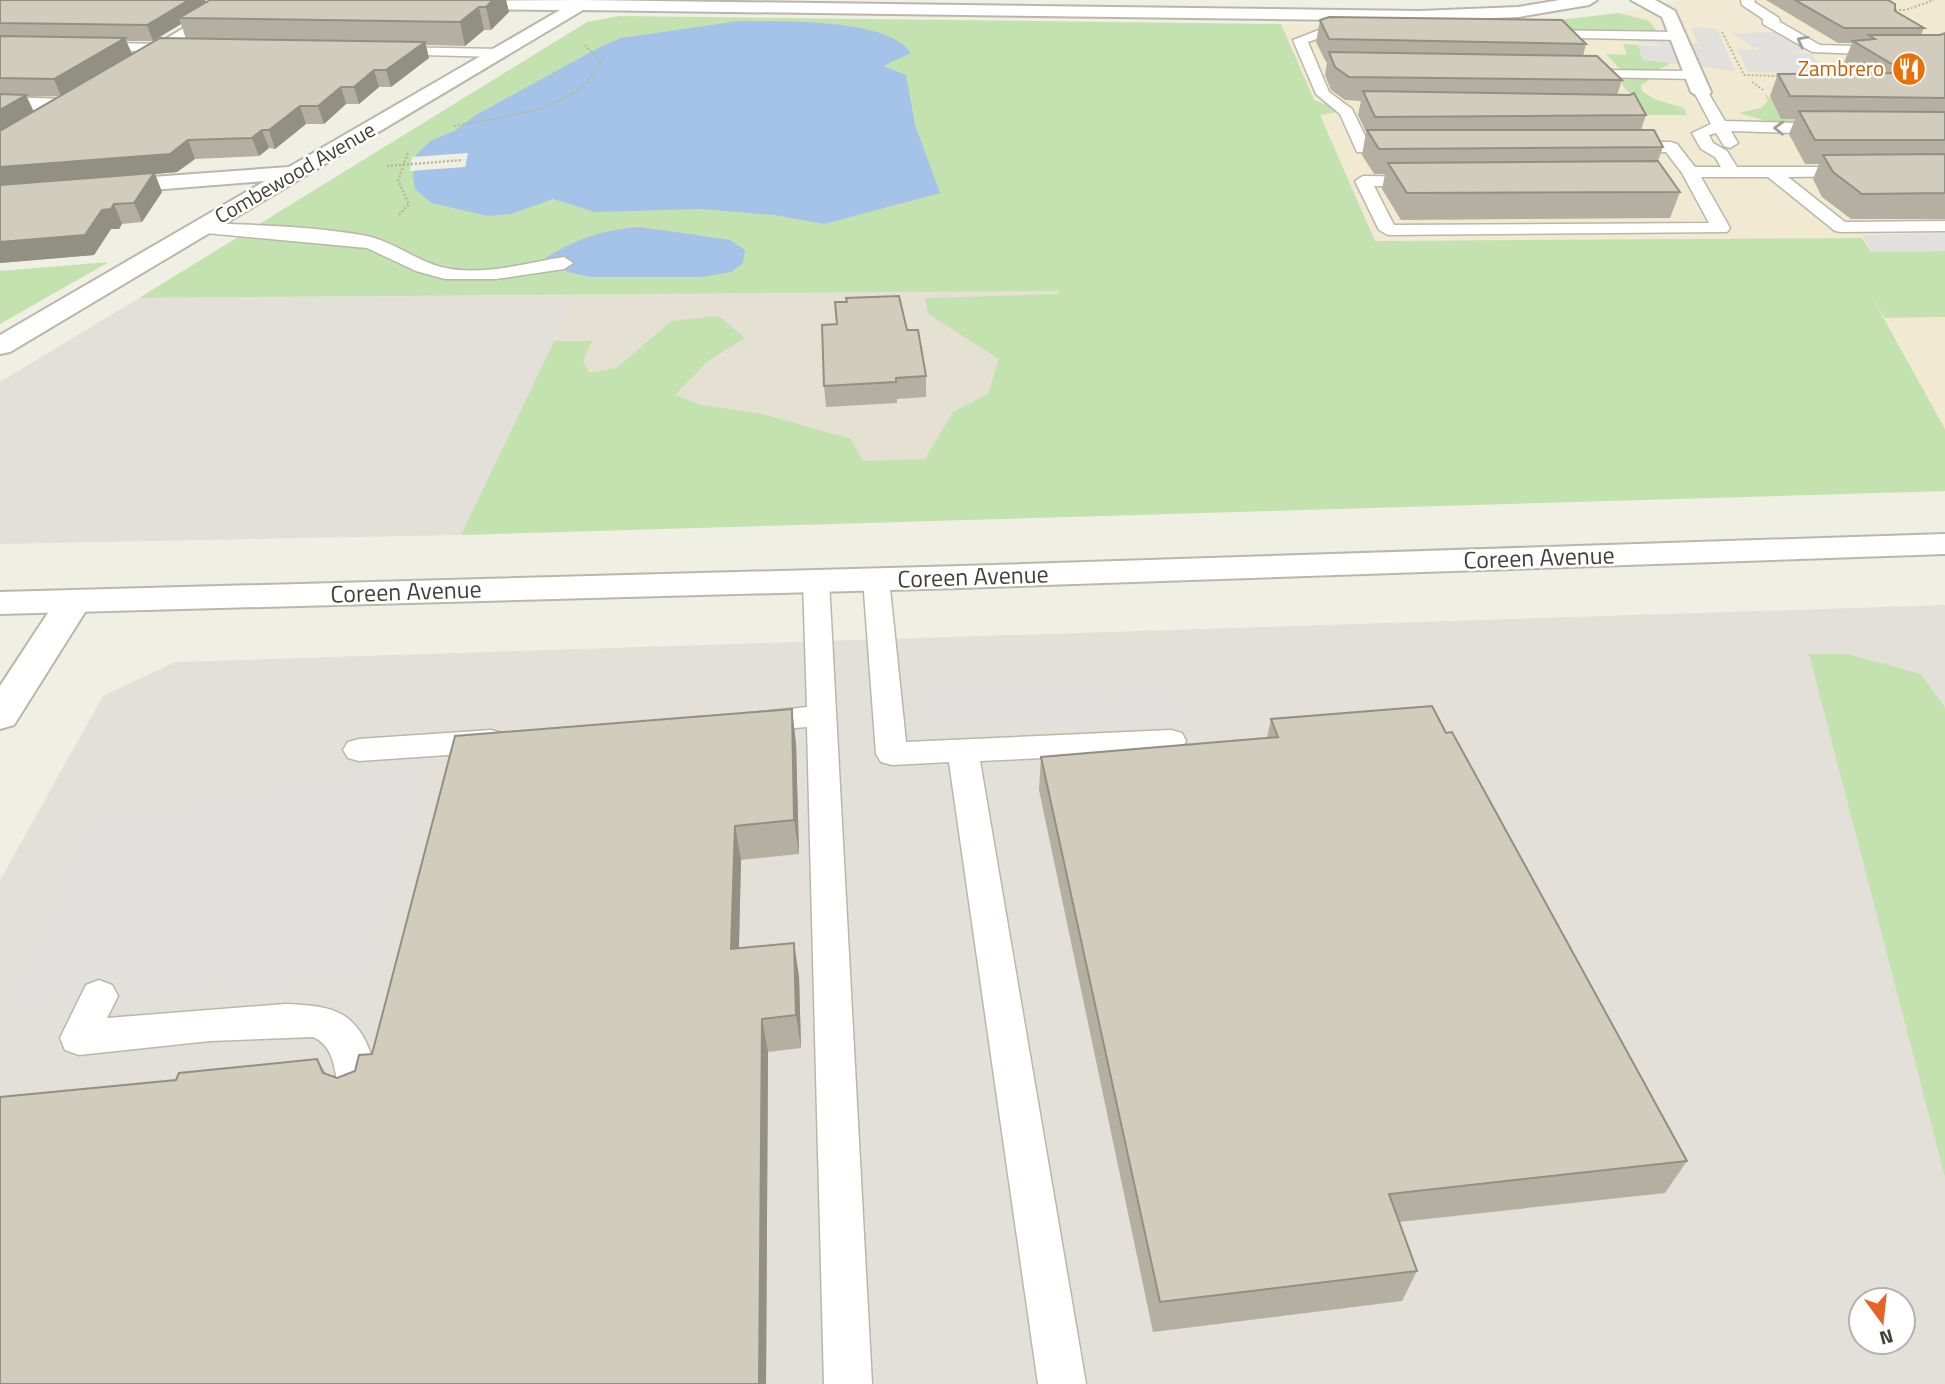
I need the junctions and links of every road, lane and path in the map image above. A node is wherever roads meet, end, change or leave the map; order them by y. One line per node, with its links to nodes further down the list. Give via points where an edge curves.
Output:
1 (201, 0): 5 (street)
2 (1589, 0): 7 (street, via 1518,12 1420,16)
3 (1639, 0): 11 (street, via 1666,11)
4 (1749, 0): 18 (lane, one-way to 4, via 1826,60 1837,57 1904,53 1822,50 1804,44 1750,6)
5 (236, 1): 6 (street); 13 (street)
6 (250, 1)
7 (584, 3): 8 (street); 17 (street, Combewood Avenue)
8 (439, 4)
9 (1377, 33): 30 (lane, via 1324,32 1300,40 1319,68 1322,94 1349,107)
10 (1523, 34): 11 (lane)
11 (1678, 36): 19 (street)
12 (69, 46): 13 (lane)
13 (159, 48): 14 (lane); 20 (street)
14 (196, 48)
15 (589, 50): 26 (path, via 601,61 600,68 572,93 526,110)
16 (373, 51): 17 (lane)
17 (500, 53): 37 (street, Combewood Avenue)
18 (1828, 65)
19 (1694, 75): 21 (lane, via 1596,73); 22 (street)
20 (113, 76)
21 (1619, 91)
22 (1701, 92): 25 (lane)
23 (0, 103): 24 (street, via 72,101)
24 (33, 125)
25 (1721, 126): 27 (lane, one-way to 25); 35 (lane, via 1731,146 1721,154)
26 (449, 127)
27 (1853, 129)
28 (412, 147): 33 (path)
29 (1604, 147): 38 (lane, via 1671,147)
30 (1363, 149): 31 (lane); 40 (lane, via 1350,152)
31 (1416, 149)
32 (463, 160): 33 (path)
33 (403, 164): 43 (path, via 398,181 408,204)
34 (1879, 171): 36 (lane)
35 (1732, 172): 36 (lane); 38 (lane)
36 (1772, 172): 44 (lane, via 1841,227)
37 (295, 173): 42 (street); 45 (street, Combewood Avenue)
38 (1692, 175): 39 (lane); 40 (lane, via 1721,228 1388,230)
39 (1667, 179)
40 (1363, 181): 41 (lane)
41 (1446, 181)
42 (0, 195)
43 (390, 220)
44 (1945, 226)
45 (201, 228): 46 (lane, via 369,243 447,274); 47 (street, Combewood Avenue)
46 (564, 263)
47 (0, 346)
48 (1945, 544): 49 (street, Coreen Avenue)
49 (876, 579): 50 (street, Coreen Avenue); 59 (lane, via 892,754)
50 (816, 581): 51 (street, Coreen Avenue); 54 (lane)
51 (74, 601): 52 (street, Coreen Avenue); 53 (street)
52 (0, 603)
53 (0, 716)
54 (822, 716): 55 (lane); 62 (lane)
55 (726, 723)
56 (522, 738): 58 (lane)
57 (1171, 741): 59 (lane)
58 (359, 750)
59 (963, 751): 63 (lane)
60 (99, 996): 61 (lane, via 79,1038 263,1020 326,1023 349,1044)
61 (357, 1090)
62 (848, 1384)
63 (1062, 1384)

